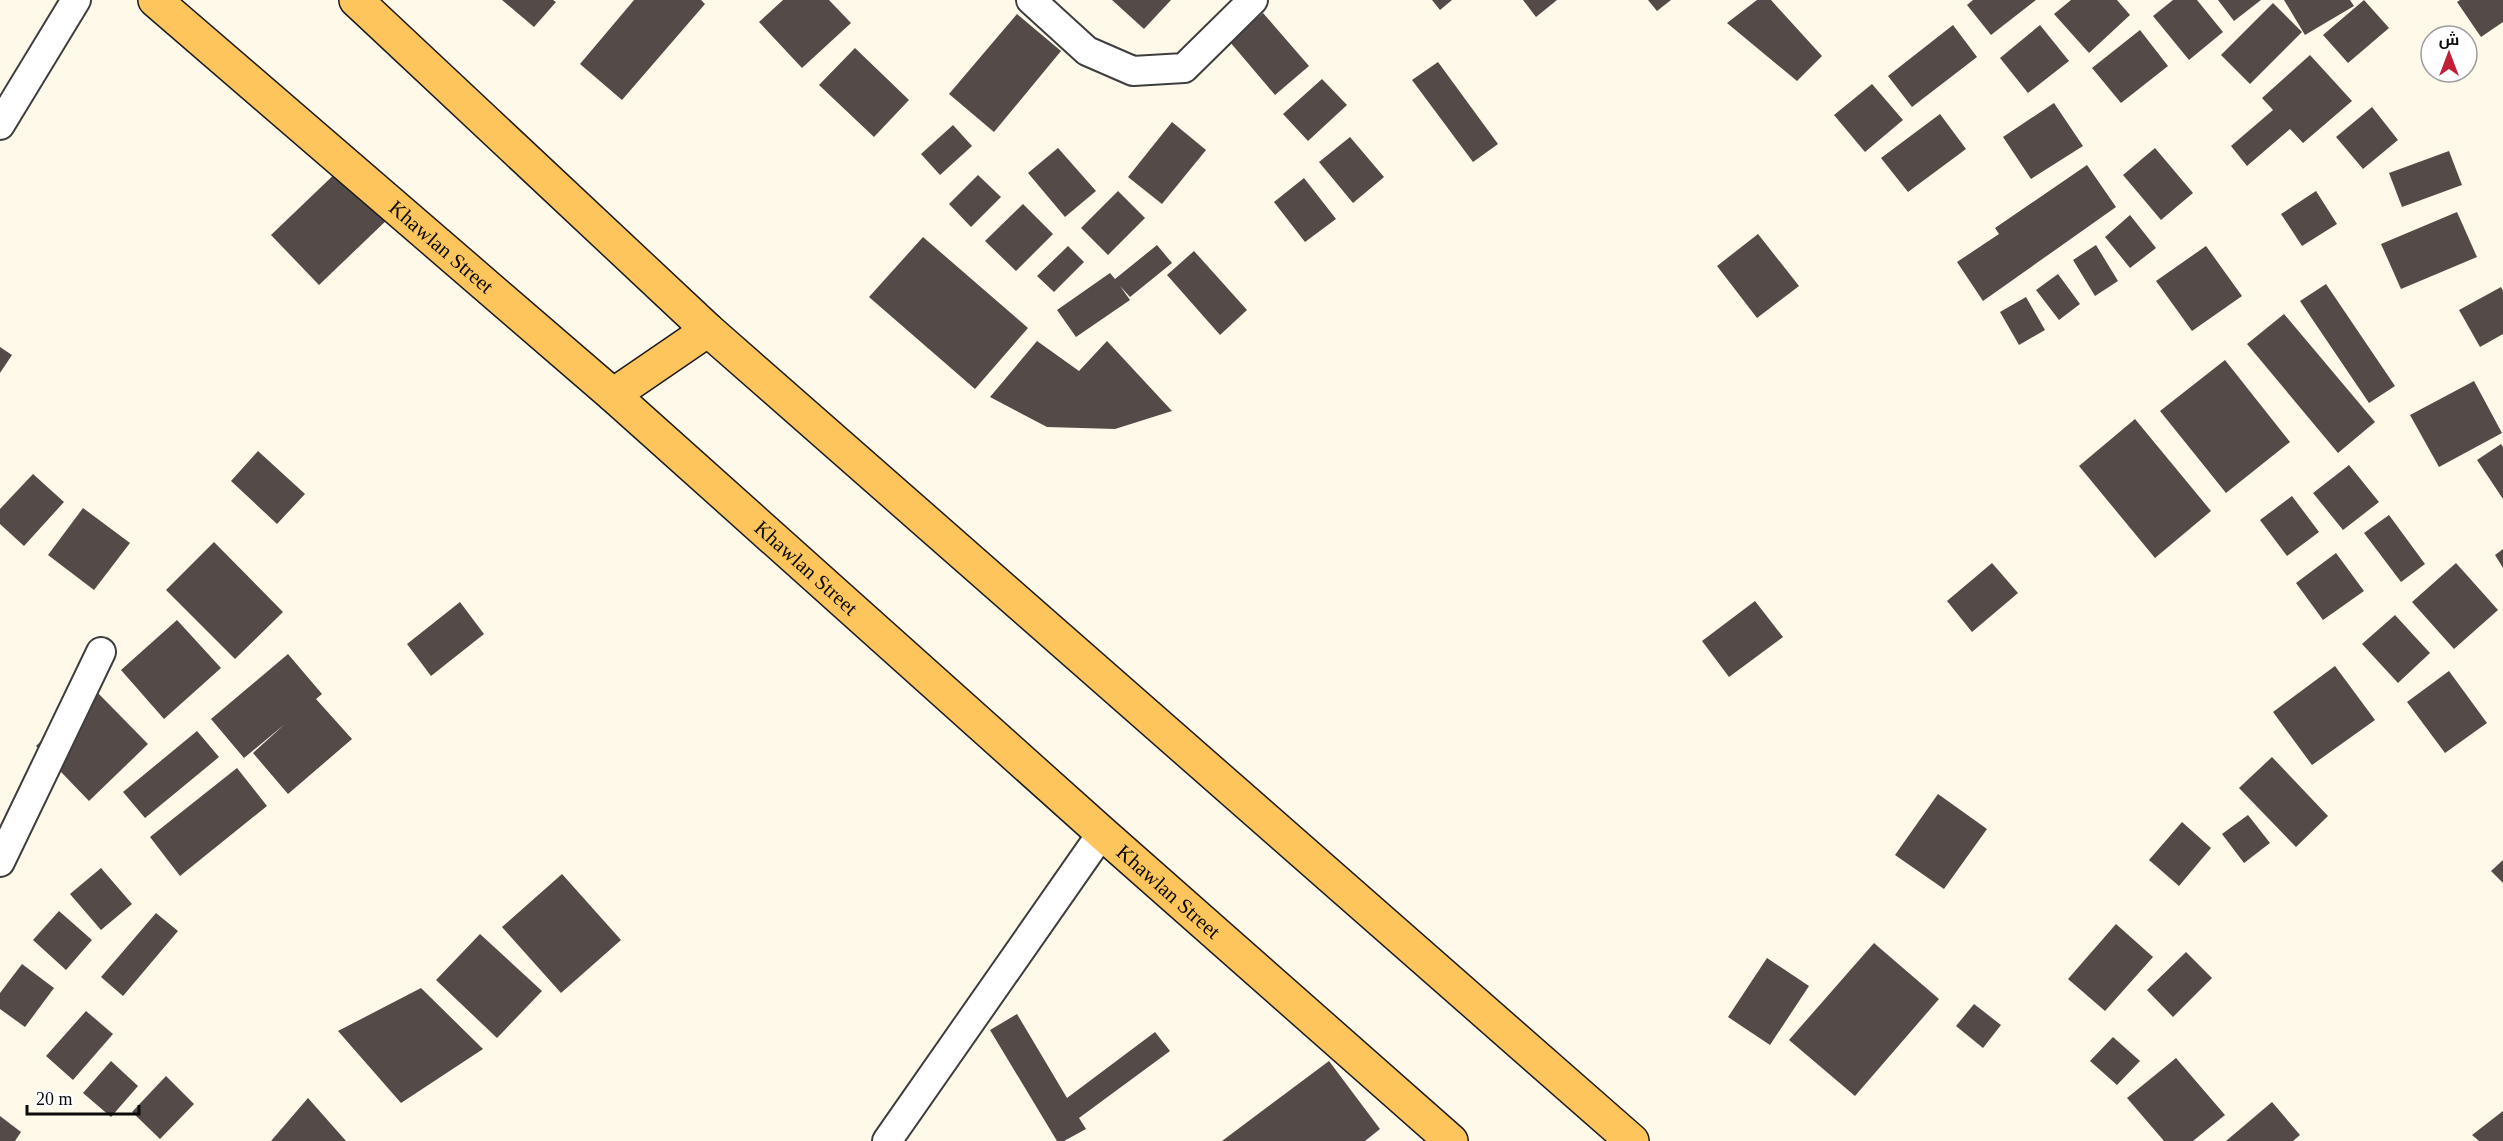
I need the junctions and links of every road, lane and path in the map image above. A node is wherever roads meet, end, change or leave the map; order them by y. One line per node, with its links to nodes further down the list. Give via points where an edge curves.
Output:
1 (76, 0): 6 (street)
2 (155, 0): 8 (main road, Khawlan Street)
3 (356, 0): 7 (main road)
4 (1031, 0): 5 (street, via 1087,51 1132,71 1184,68)
5 (1253, 0)
6 (0, 125)
7 (708, 330): 8 (main road); 14 (main road)
8 (613, 395): 10 (main road, Khawlan Street)
9 (101, 651): 11 (street)
10 (1102, 833): 12 (street); 13 (main road, Khawlan Street)
11 (0, 862)
12 (887, 1141)
13 (1451, 1141)
14 (1632, 1141)

